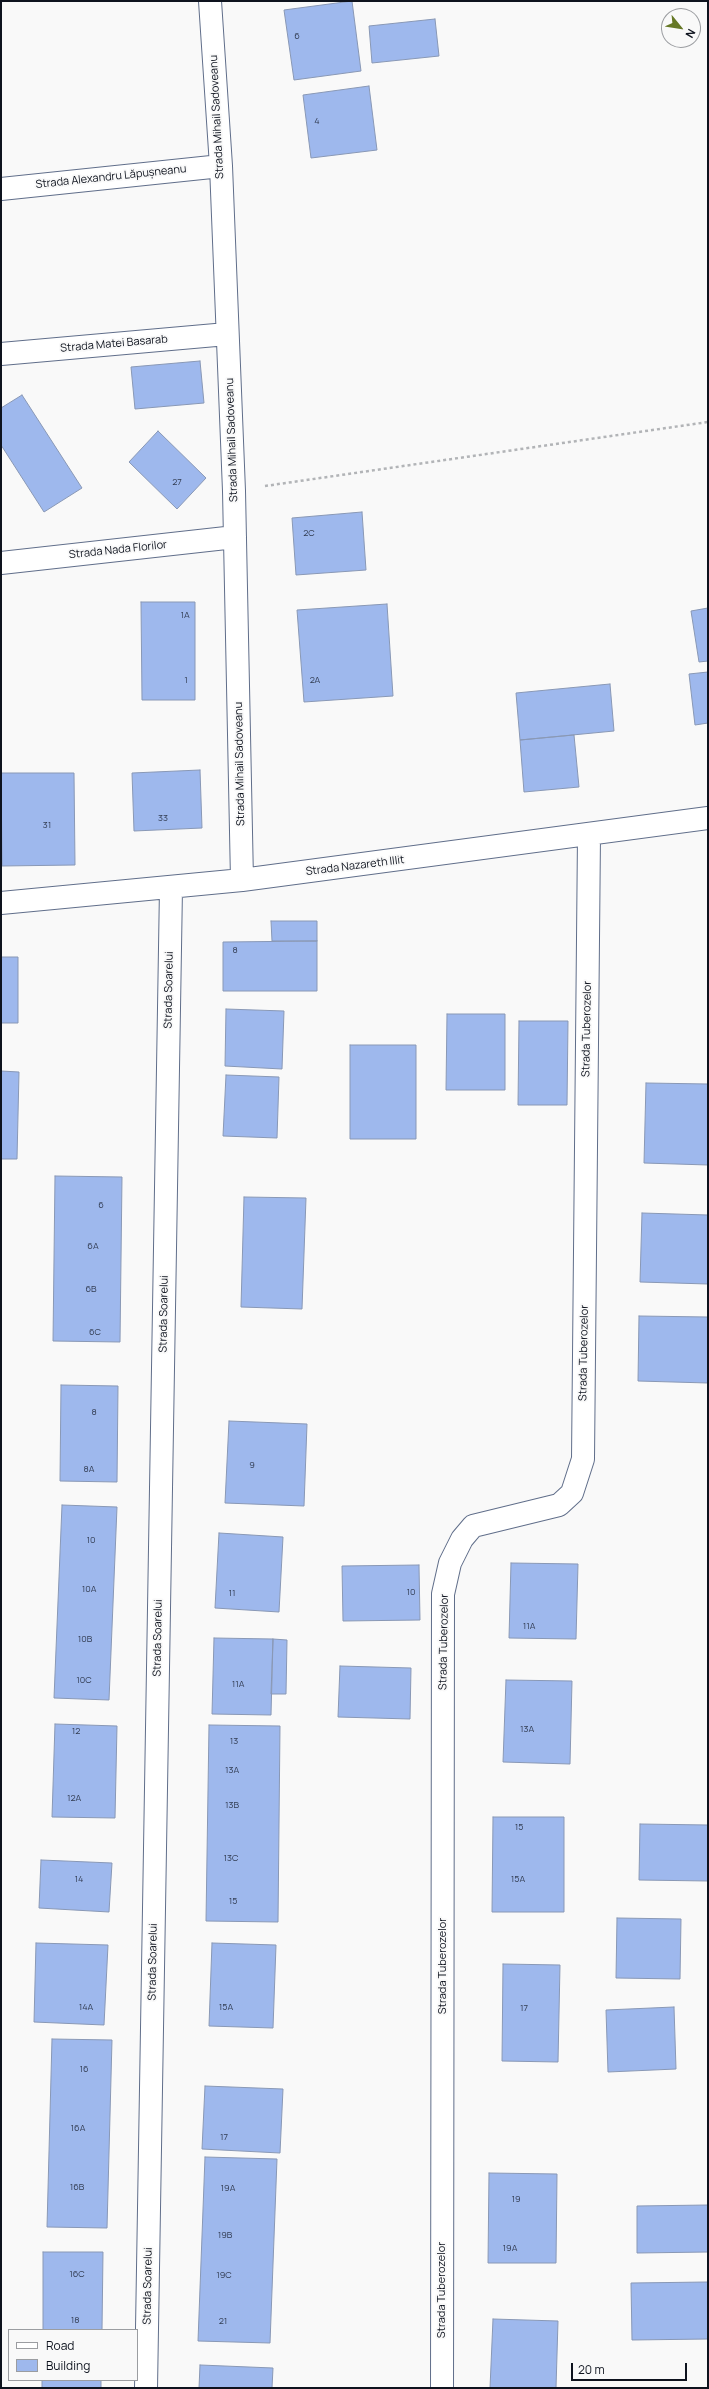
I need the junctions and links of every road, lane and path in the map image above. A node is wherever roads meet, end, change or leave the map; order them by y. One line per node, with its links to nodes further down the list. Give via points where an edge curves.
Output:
1 (210, 1): 2 (street, Strada Mihail Sadoveanu)
2 (221, 166): 3 (street, Strada Alexandru Lăpușneanu); 4 (street, Strada Mihail Sadoveanu)
3 (1, 189)
4 (227, 334): 5 (street, Strada Matei Basarab); 7 (street, Strada Mihail Sadoveanu)
5 (1, 354)
6 (708, 422): 7 (path)
7 (234, 491): 8 (street, Strada Mihail Sadoveanu)
8 (235, 537): 9 (street, Strada Nada Florilor); 12 (street, Strada Mihail Sadoveanu)
9 (1, 563)
10 (708, 818): 11 (street, Strada Nazareth Illit)
11 (589, 835): 12 (street, Strada Nazareth Illit); 16 (street, Strada Tuberozelor, via 582,1459 572,1493 559,1505 473,1526 462,1539 450,1563 443,1594)
12 (242, 880): 13 (street, Strada Nazareth Illit)
13 (170, 888): 14 (street, Strada Nazareth Illit); 15 (street, Strada Soarelui)
14 (1, 903)
15 (146, 2388)
16 (442, 2388)

